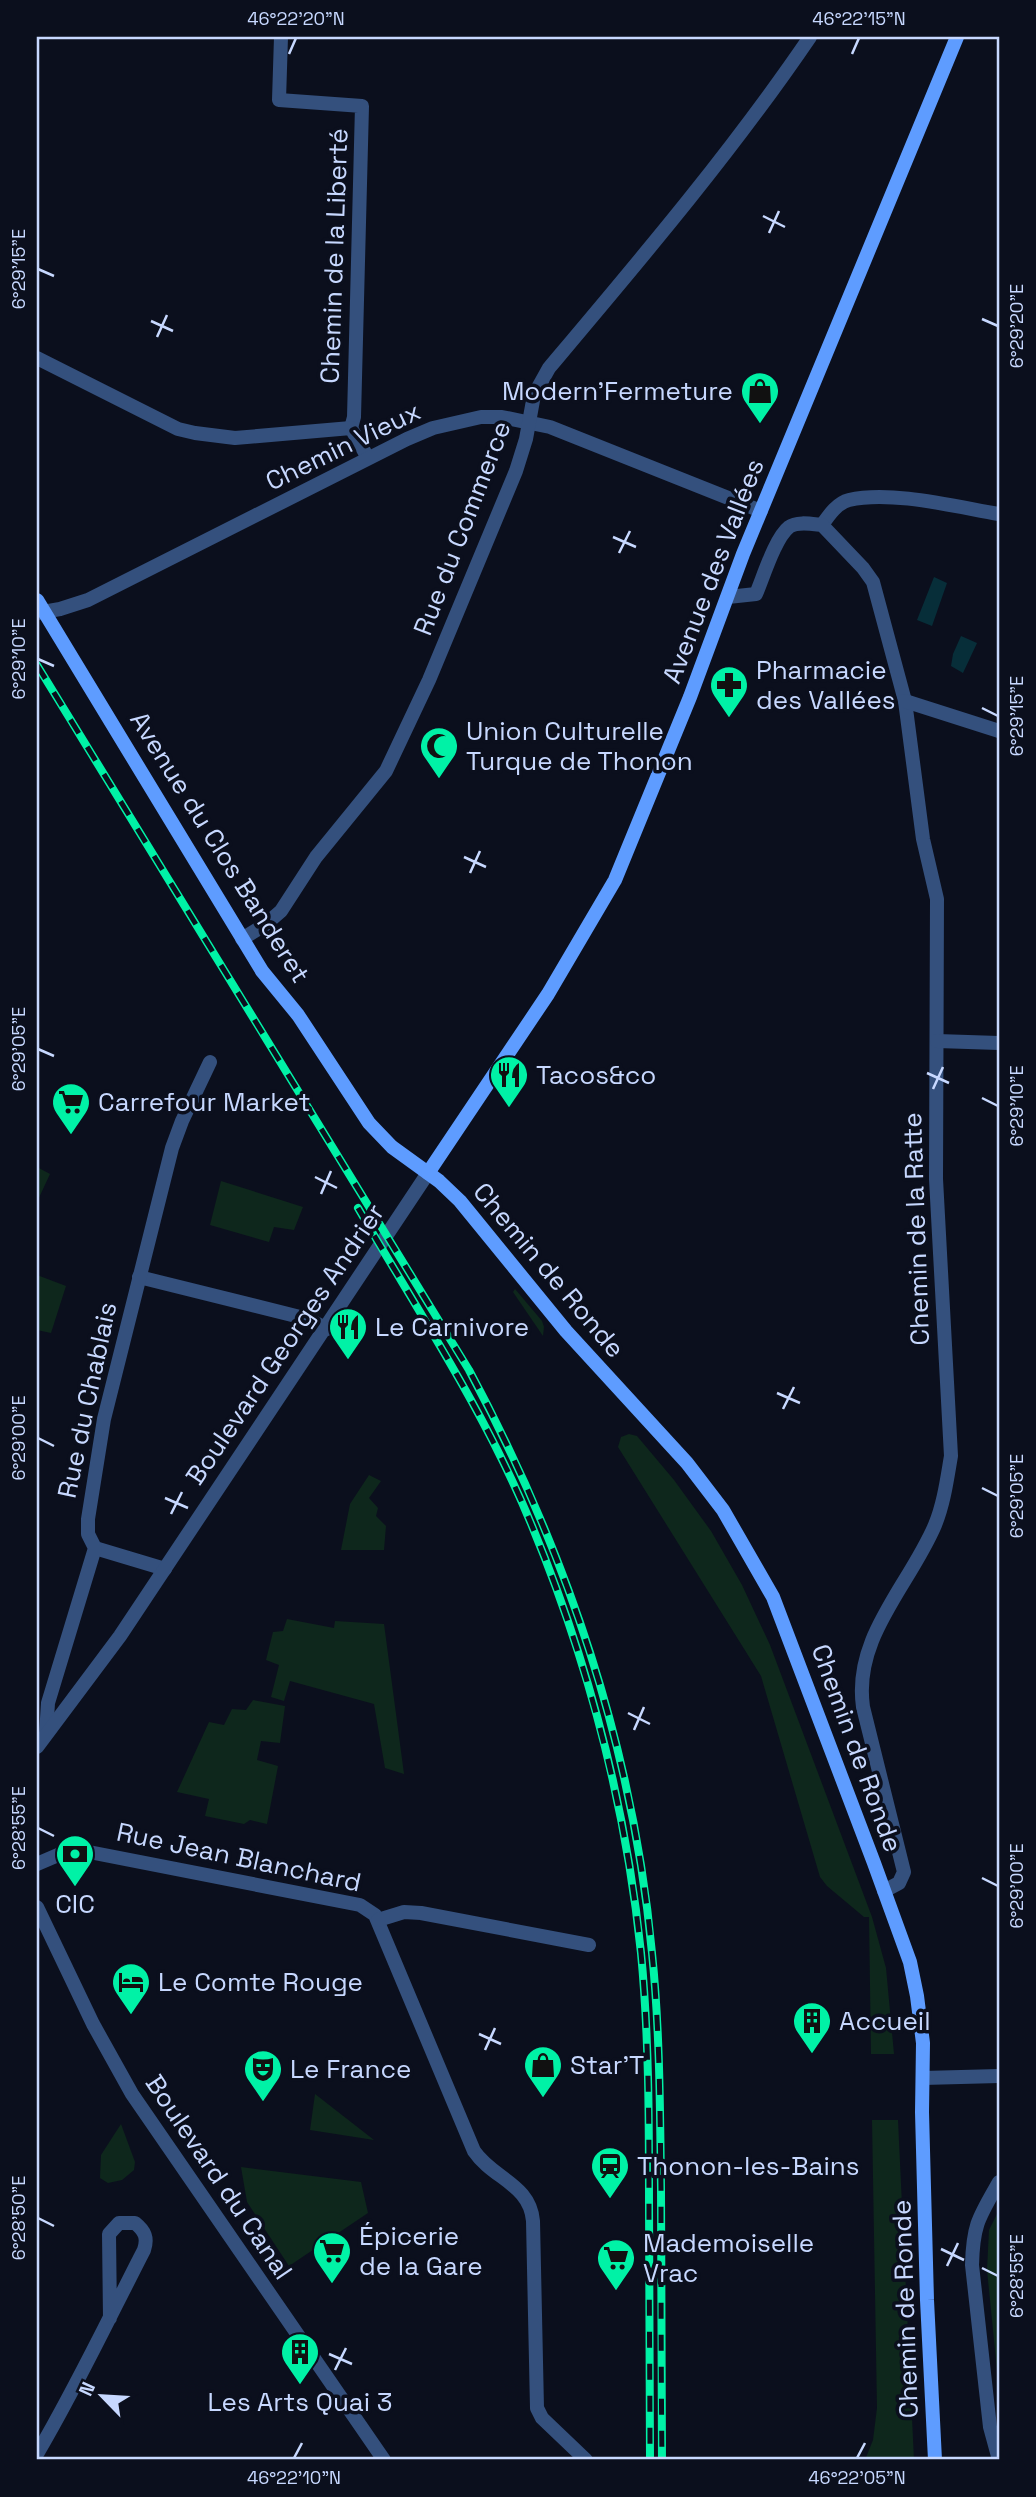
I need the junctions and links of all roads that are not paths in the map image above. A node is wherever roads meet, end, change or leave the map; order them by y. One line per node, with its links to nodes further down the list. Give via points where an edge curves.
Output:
1 (281, 37): 6 (street, Chemin de la Liberté, via 279,100 362,106)
2 (810, 37): 5 (street, Rue du Commerce, via 677,217 549,368 534,395)
3 (957, 37): 8 (main road, Avenue des Vallées)
4 (37, 358): 6 (street, via 178,429 195,433 235,438)
5 (529, 422): 7 (street, Chemin Vieux, via 502,417 463,421 433,428); 8 (street, Chemin Vieux); 15 (street, Rue du Commerce, via 516,471 396,754 316,857 281,911)
6 (351, 428): 7 (street)
7 (368, 458): 12 (street, Chemin Vieux, via 104,593 78,604)
8 (761, 511): 11 (main road, Avenue des Vallées)
9 (999, 514): 10 (street, via 876,498 847,500 831,511)
10 (822, 525): 11 (street, via 789,527 756,594); 13 (street, Chemin de la Ratte, via 873,582)
11 (728, 597): 19 (main road, Avenue des Vallées, via 615,880 548,994)
12 (39, 608): 15 (main road, Avenue du Clos Banderet)
13 (905, 701): 14 (street); 16 (street, Chemin de la Ratte, via 923,839 937,899)
14 (999, 732)
15 (242, 939): 19 (main road, Avenue du Clos Banderet, via 369,1123)
16 (937, 1041): 17 (street); 27 (street, Chemin de la Ratte, via 936,1179 951,1456 935,1523 876,1630 862,1668 863,1707 904,1872 899,1883)
17 (999, 1043)
18 (210, 1062): 20 (street, Rue du Chablais, via 176,1134)
19 (428, 1173): 21 (street, Boulevard Georges Andrier); 27 (main road, Chemin de Ronde, via 460,1201 547,1309 687,1463 723,1510 757,1565 787,1629)
20 (139, 1278): 21 (street, Rue du Chablais, via 302,1317); 22 (street, Rue du Chablais, via 97,1459 87,1527)
21 (327, 1329): 23 (street, Boulevard Georges Andrier)
22 (95, 1548): 23 (street); 24 (street, Rue du Chablais, via 48,1703)
23 (165, 1569): 24 (street, Boulevard Georges Andrier)
24 (46, 1734): 25 (street, Boulevard Georges Andrier)
25 (37, 1747)
26 (37, 1864): 29 (street, Rue Jean Blanchard, via 65,1852 89,1852 360,1905)
27 (884, 1891): 32 (main road, Chemin de Ronde, via 914,1978)
28 (37, 1907): 36 (street, Boulevard du Canal, via 128,2087)
29 (378, 1920): 30 (street, via 414,1912); 37 (street, Rue Jean Blanchard, via 470,2142 481,2160 520,2189 529,2204 536,2403 542,2418)
30 (589, 1945)
31 (999, 2077): 32 (street)
32 (923, 2078): 38 (main road, Chemin de Ronde)
33 (999, 2182): 39 (street, via 976,2223 972,2265 990,2427)
34 (110, 2318): 34 (street, via 146,2242 135,2223 119,2223 108,2234); 35 (street)
35 (37, 2454)
36 (384, 2460)
37 (586, 2460)
38 (935, 2460)
39 (999, 2460)

